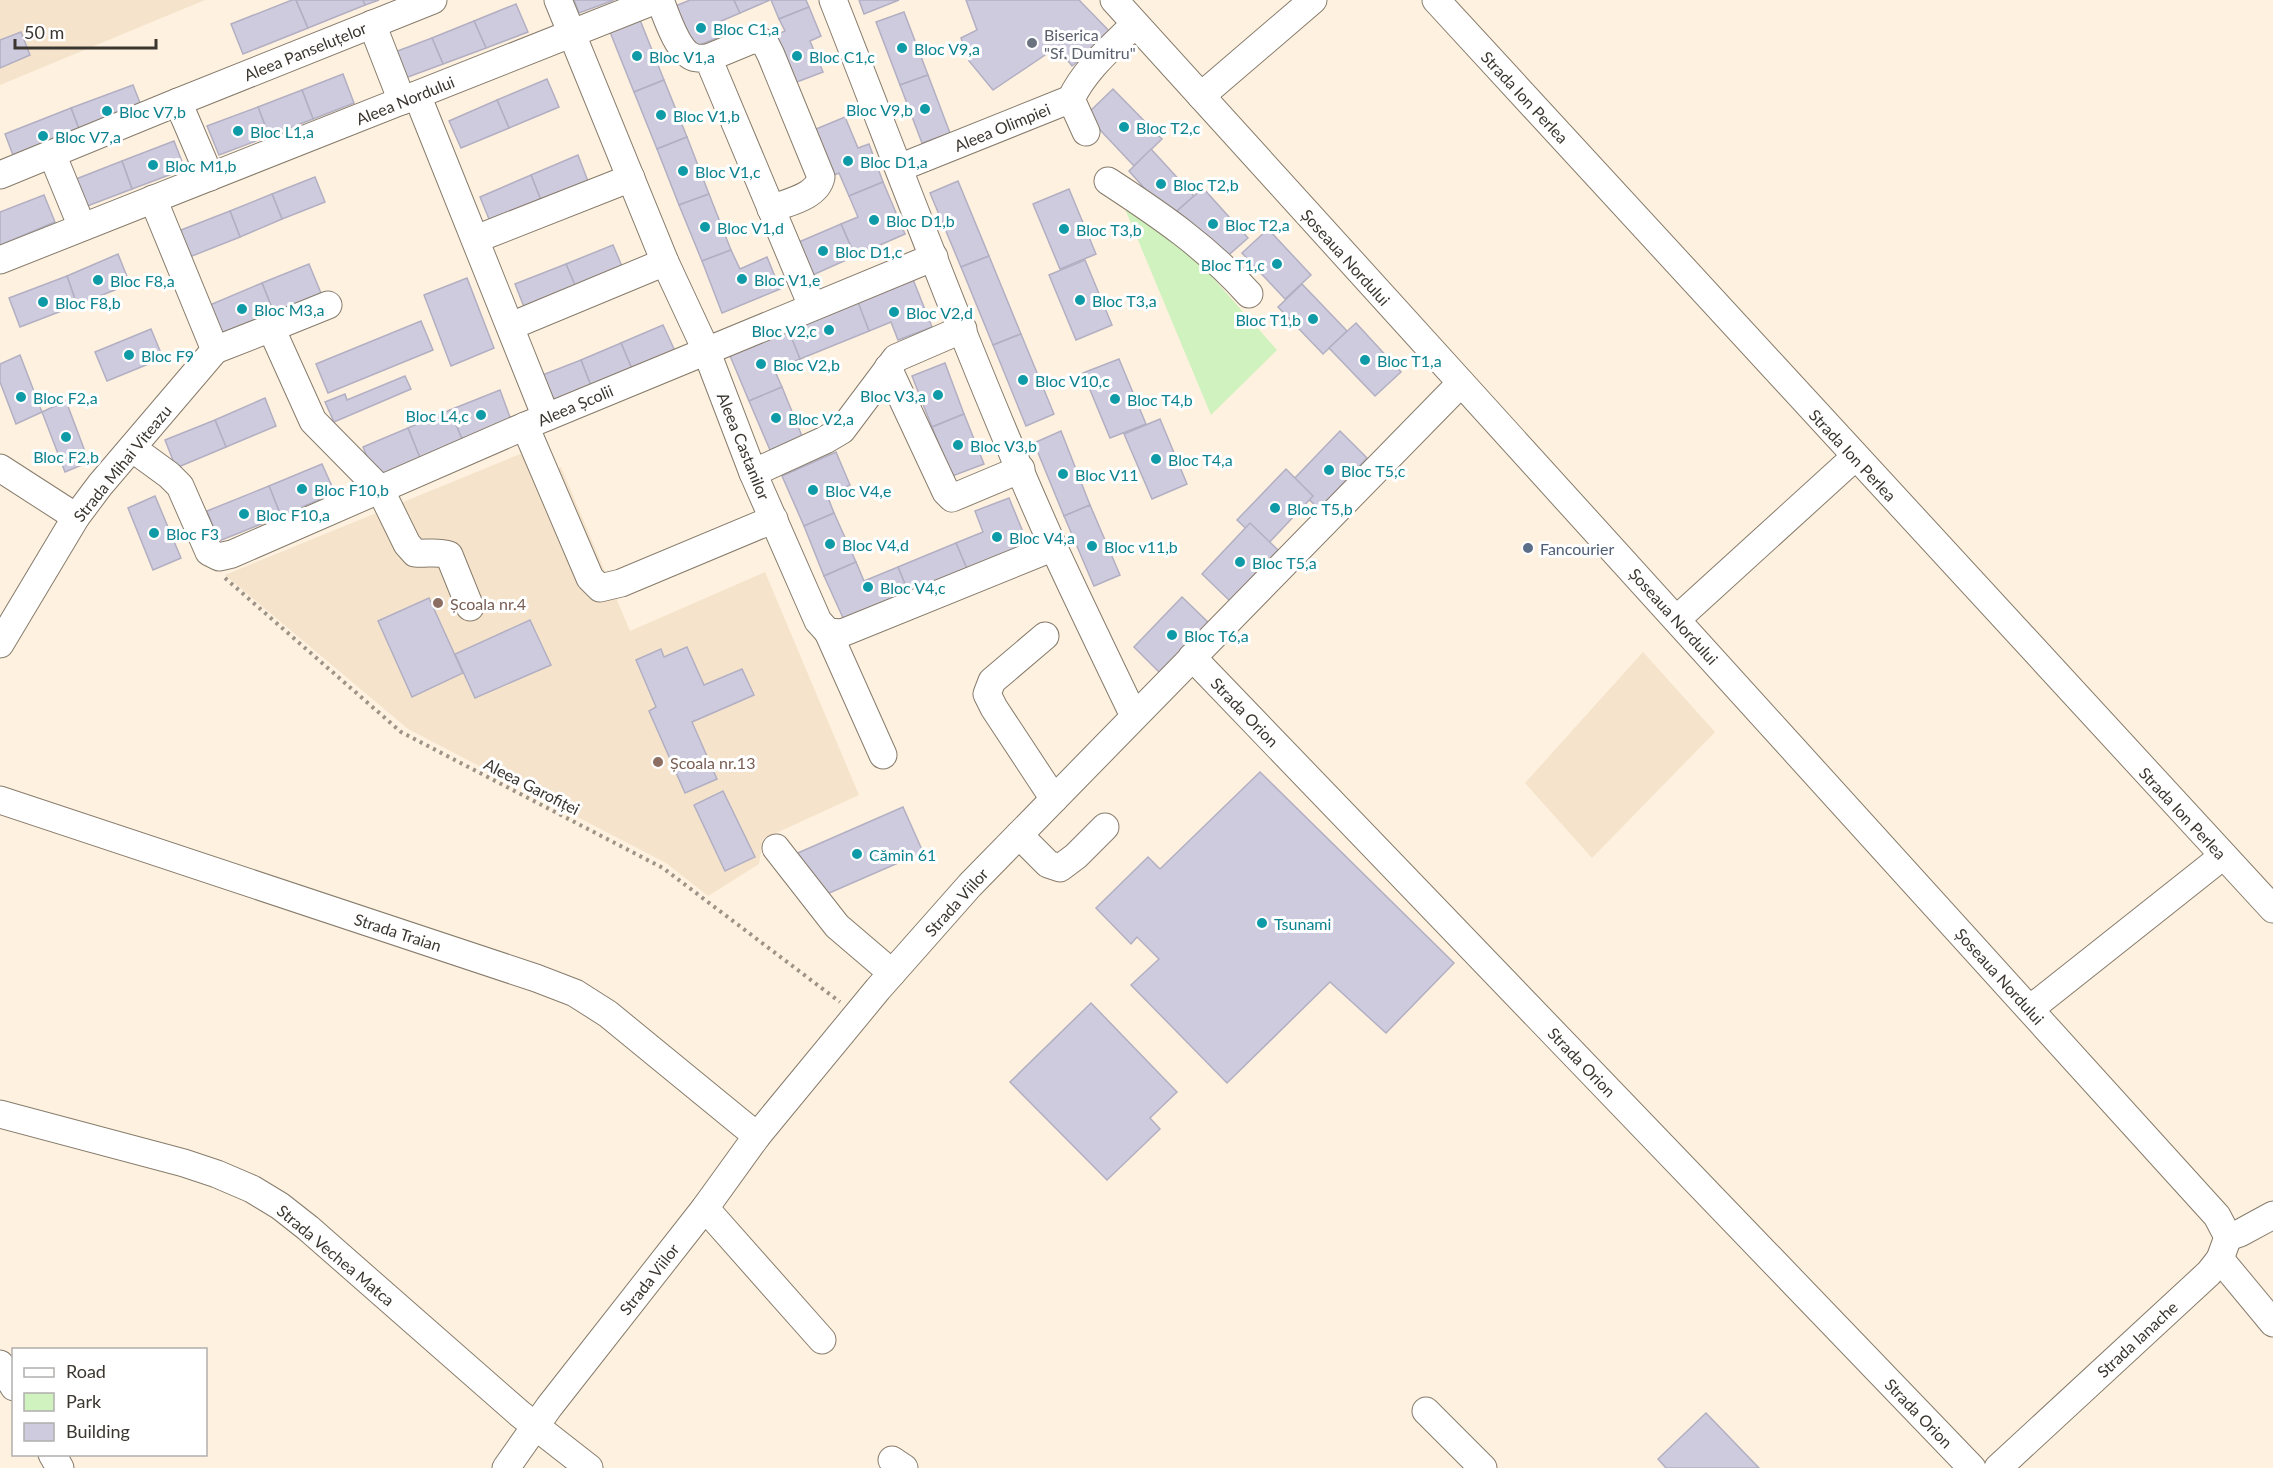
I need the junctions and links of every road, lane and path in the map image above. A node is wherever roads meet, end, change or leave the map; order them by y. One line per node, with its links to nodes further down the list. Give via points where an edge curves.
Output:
1 (433, 0): 8 (street, Aleea Panseluțelor)
2 (558, 0): 10 (street)
3 (658, 0): 10 (street, Aleea Nordului); 11 (street, via 684,50 693,57)
4 (833, 0): 18 (street)
5 (1114, 0): 9 (street, Șoseaua Nordului)
6 (1313, 0): 12 (street)
7 (1436, 0): 42 (street, Strada Ion Perlea)
8 (372, 24): 13 (street); 15 (street, Aleea Panseluțelor)
9 (1136, 24): 12 (street, Șoseaua Nordului); 14 (street, Aleea Olimpiei, via 1094,66)
10 (572, 34): 13 (street, Aleea Nordului); 21 (street, Aleea Castanilor)
11 (708, 58): 24 (street); 24 (street, via 754,39 765,43 771,55 820,177 814,191)
12 (1201, 96): 39 (street, Șoseaua Nordului)
13 (409, 98): 20 (street, Aleea Nordului); 26 (street)
14 (1071, 99): 16 (street, Aleea Olimpiei); 18 (street, Aleea Olimpiei)
15 (178, 102): 17 (street, Aleea Panseluțelor); 20 (street)
16 (1086, 132)
17 (52, 154): 19 (street, Aleea Panseluțelor); 25 (street)
18 (899, 168): 27 (street)
19 (0, 175)
20 (210, 177): 23 (street, Aleea Nordului)
21 (631, 178): 26 (street); 29 (street, Aleea Castanilor)
22 (1108, 181): 30 (street, via 1169,221 1223,265)
23 (153, 199): 25 (street, Aleea Nordului); 36 (street)
24 (771, 209): 32 (street)
25 (82, 227): 28 (street, Aleea Nordului)
26 (476, 239): 33 (street)
27 (934, 257): 32 (street, Aleea Școlii); 35 (street)
28 (0, 260)
29 (665, 262): 33 (street); 37 (street, Aleea Castanilor)
30 (1249, 294)
31 (328, 305): 34 (street)
32 (812, 306): 37 (street, Aleea Școlii)
33 (511, 326): 40 (street)
34 (271, 328): 36 (street); 46 (street, via 313,421)
35 (963, 330): 38 (street, via 897,358); 44 (street)
36 (215, 350): 41 (street, Strada Mihai Viteazu)
37 (706, 350): 40 (street, Aleea Școlii); 45 (street, Aleea Castanilor)
38 (888, 368): 44 (street, via 952,498); 45 (street, via 842,430)
39 (1461, 383): 52 (street, Șoseaua Nordului); 56 (street, Strada Viilor)
40 (535, 422): 46 (street, Aleea Școlii); 48 (street, via 590,578 600,588 621,583)
41 (132, 448): 47 (street, Strada Mihai Viteazu); 50 (street, via 180,486 209,552)
42 (1855, 457): 52 (street); 64 (street, Strada Ion Perlea)
43 (0, 468): 47 (street)
44 (1021, 469): 49 (street)
45 (753, 473): 48 (street, Aleea Castanilor)
46 (380, 489): 50 (street, Aleea Școlii); 51 (street, via 415,553 438,551 449,555)
47 (76, 517): 55 (street, Strada Mihai Viteazu)
48 (774, 519): 53 (street, Aleea Castanilor, via 818,621)
49 (1054, 547): 53 (street, via 842,633); 57 (street)
50 (219, 557): 68 (path, Aleea Garofiței, via 226,580 401,732 663,868)
51 (470, 607)
52 (1677, 619): 67 (street, Șoseaua Nordului)
53 (828, 632): 58 (street, Aleea Castanilor)
54 (1045, 636): 59 (street, via 992,681 987,694)
55 (0, 644)
56 (1192, 657): 57 (street, Strada Viilor); 83 (street, Strada Orion)
57 (1134, 716): 59 (street, Strada Viilor)
58 (883, 755)
59 (1054, 799): 62 (street, Strada Viilor)
60 (0, 800): 70 (street, Strada Traian, via 575,993 608,1014)
61 (1105, 827): 62 (street, via 1060,867 1048,864)
62 (1019, 835): 66 (street, Strada Viilor)
63 (776, 848): 66 (street, via 837,926)
64 (2223, 856): 65 (street, Strada Ion Perlea); 67 (street)
65 (2273, 909)
66 (892, 973): 68 (street, Strada Viilor)
67 (2030, 1009): 73 (street, Șoseaua Nordului, via 2217,1216)
68 (857, 1015): 70 (street, Strada Viilor)
69 (0, 1114): 79 (street, Strada Vechea Matca, via 184,1163 252,1189 308,1228)
70 (757, 1136): 71 (street, Strada Viilor)
71 (705, 1208): 75 (street); 79 (street, Strada Viilor)
72 (2273, 1215): 73 (street, Strada Ianache, via 2240,1233)
73 (2224, 1248): 74 (street, Șoseaua Nordului); 84 (street, Strada Ianache, via 2209,1273)
74 (2273, 1323)
75 (822, 1340)
76 (0, 1364): 77 (street)
77 (12, 1384)
78 (1426, 1411): 82 (street)
79 (535, 1426): 80 (street, Strada Viilor); 81 (street, Strada Vechea Matca)
80 (506, 1468)
81 (590, 1468)
82 (1483, 1468)
83 (1972, 1468)
84 (1998, 1468)

